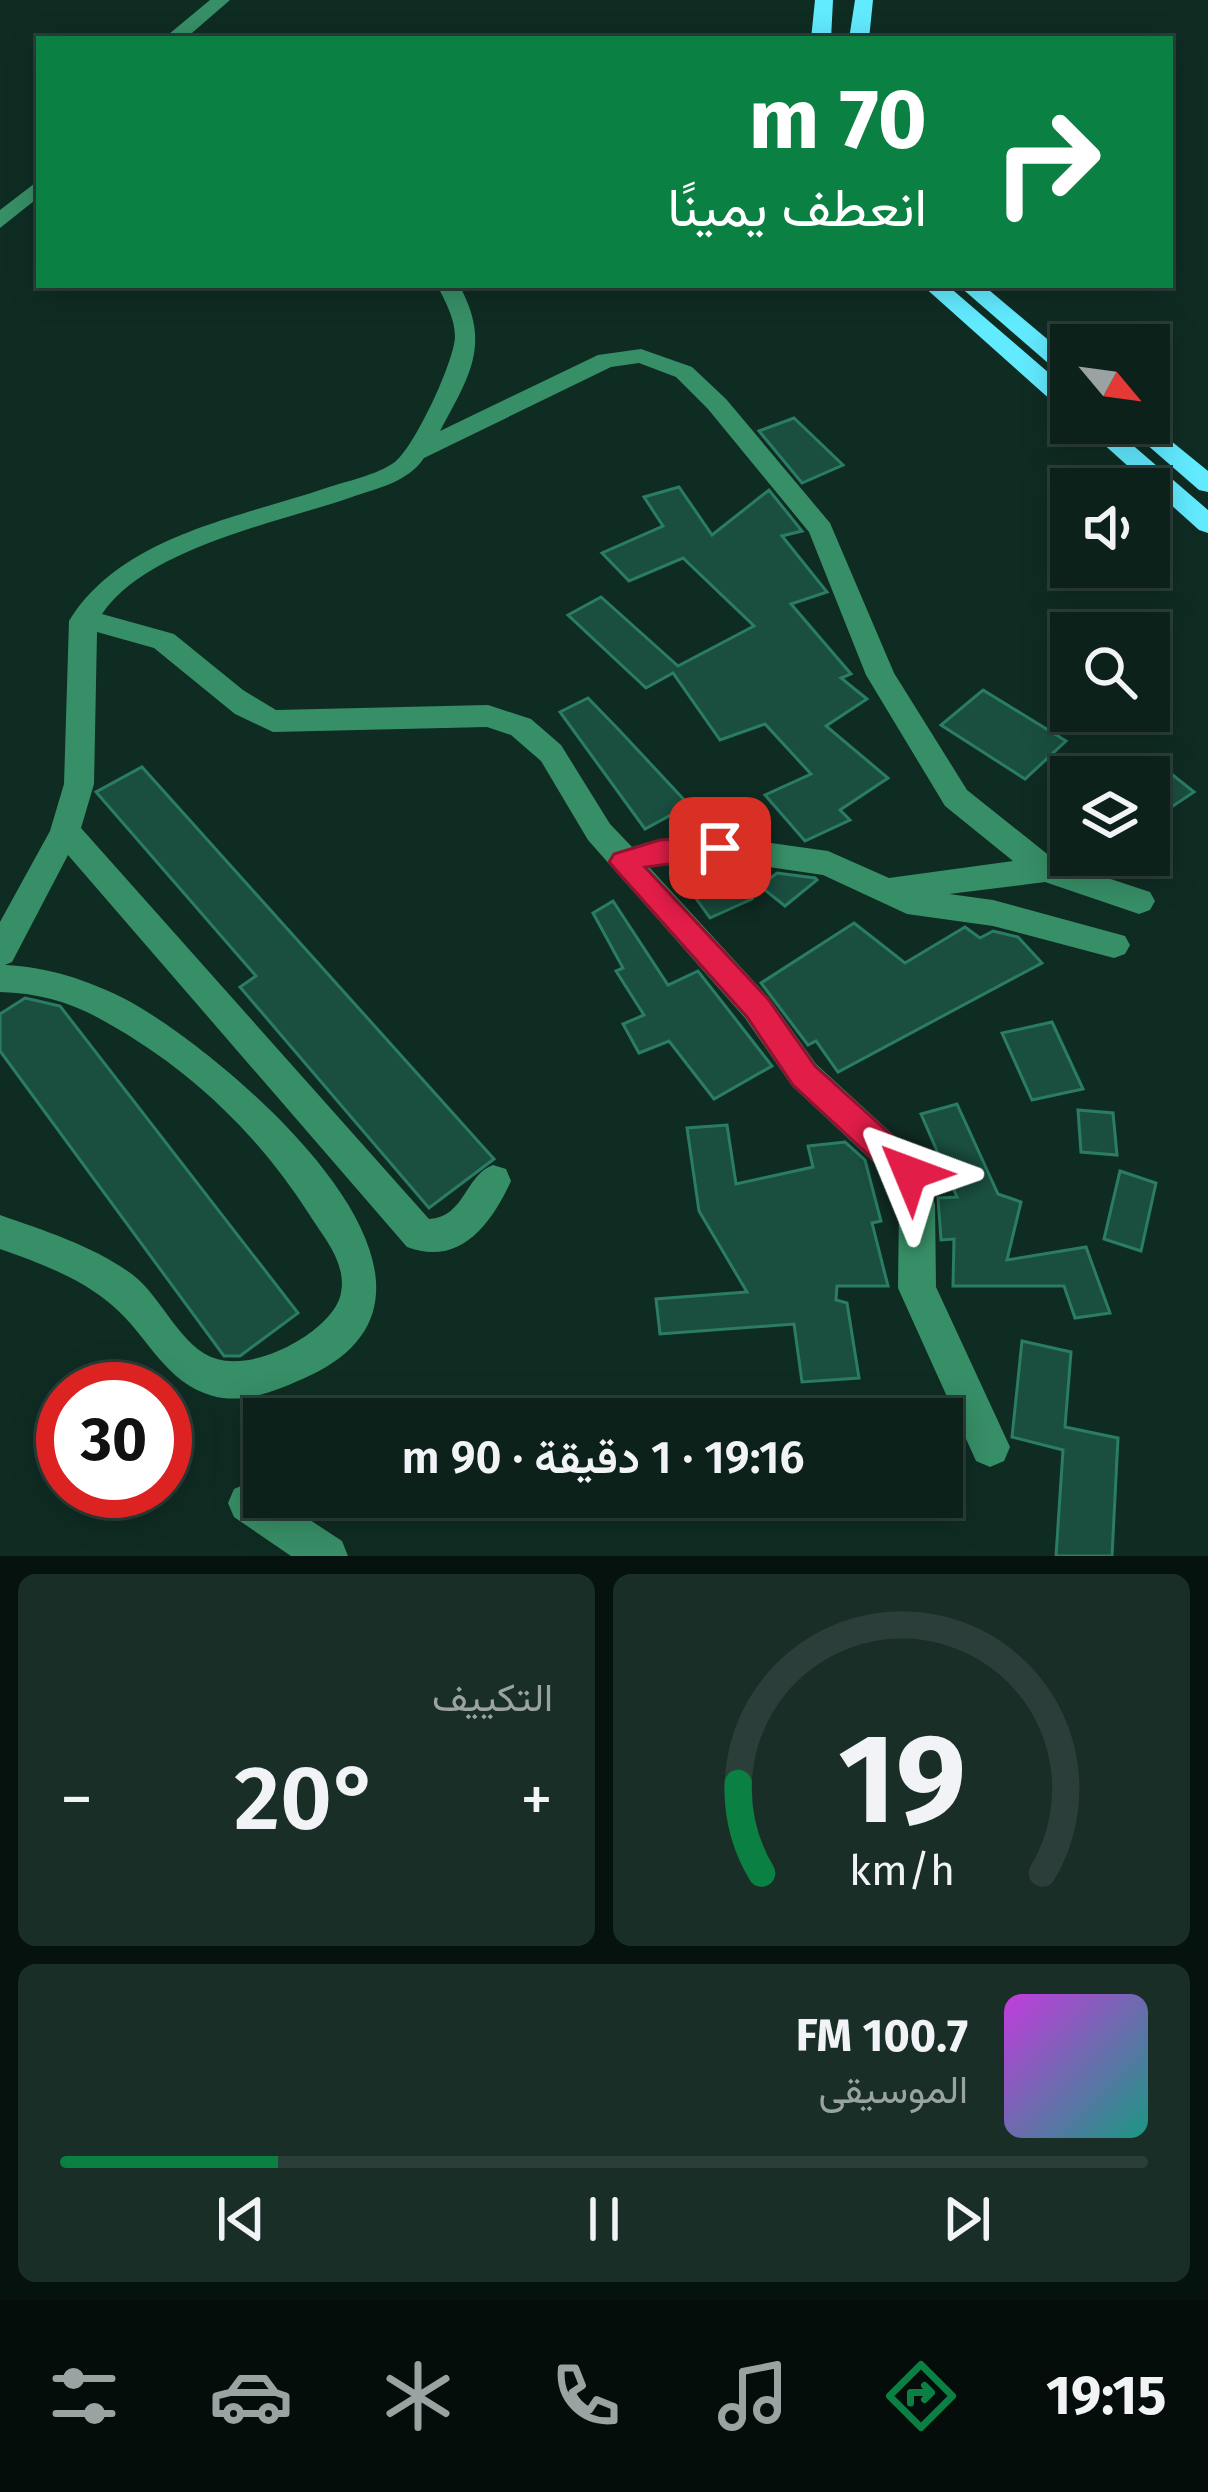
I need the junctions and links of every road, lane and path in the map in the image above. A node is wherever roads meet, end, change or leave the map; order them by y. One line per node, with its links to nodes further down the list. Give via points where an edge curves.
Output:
1 (221, 0): 4 (street)
2 (824, 0): 5 (main road)
3 (864, 0): 6 (main road)
4 (177, 36)
5 (820, 36)
6 (859, 36)
7 (36, 189): 8 (street)
8 (0, 221)
9 (449, 288): 16 (street, via 466,347)
10 (936, 288): 13 (main road)
11 (973, 288): 12 (main road)
12 (1050, 352)
13 (1050, 387)
14 (1116, 444): 18 (main road)
15 (1159, 444): 17 (main road)
16 (418, 452): 19 (street, via 390,476 166,552 106,586); 22 (street, via 606,360 641,356 684,372 821,529 880,675 956,798)
17 (1208, 484)
18 (1208, 524)
19 (83, 621): 20 (street, via 79,784); 21 (street, via 128,626 170,644 248,711 273,721 488,716 521,727 551,753)
20 (65, 831): 26 (street); 28 (street, via 420,1234 458,1232)
21 (624, 862): 23 (street, via 720,848 828,863); 30 (street, via 758,1008 804,1076 910,1173 917,1288)
22 (1045, 870): 23 (street); 24 (street)
23 (885, 890): 25 (street)
24 (1139, 901)
25 (1114, 945)
26 (0, 953)
27 (0, 978): 29 (street, via 41,981 116,1010 205,1070 284,1145 356,1256 361,1291 351,1316 307,1357 256,1379 205,1374 93,1269)
28 (494, 1181)
29 (0, 1232)
30 (990, 1447)
31 (269, 1518): 32 (street)
32 (327, 1556)

